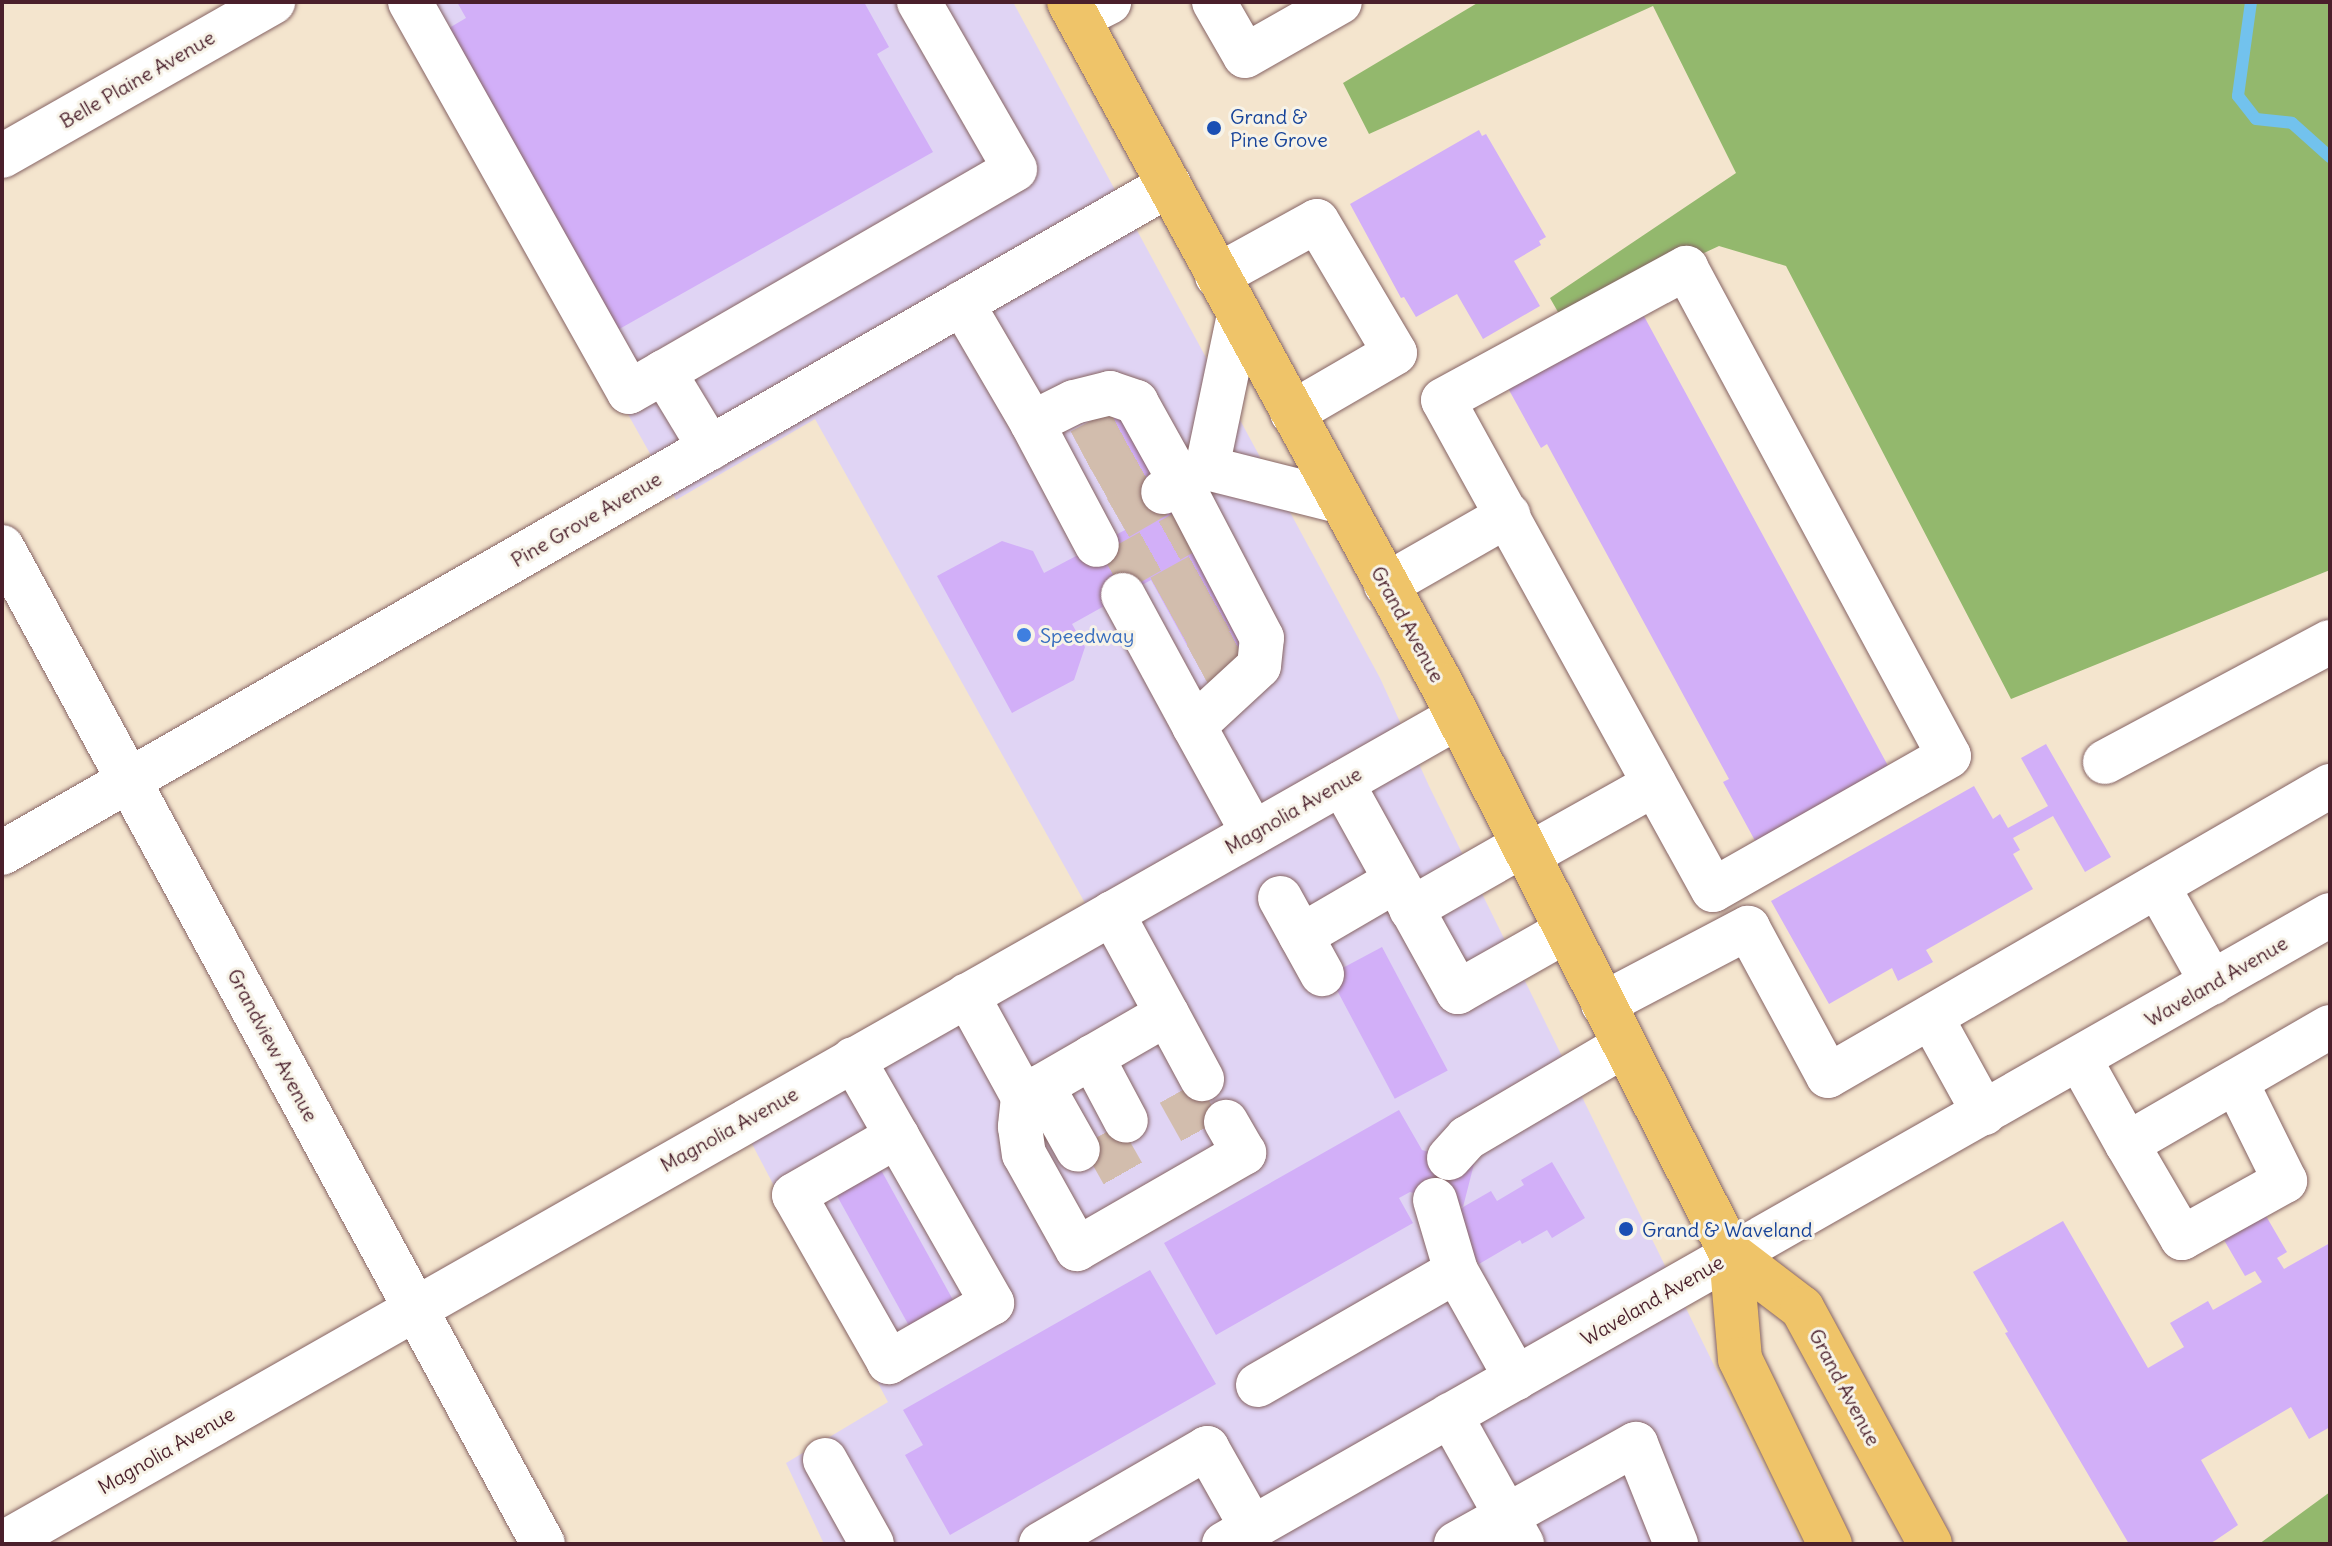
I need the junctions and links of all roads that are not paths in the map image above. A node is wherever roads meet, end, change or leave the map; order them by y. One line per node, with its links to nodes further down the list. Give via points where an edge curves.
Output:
1 (273, 2): 7 (street, Belle Plaine Avenue)
2 (410, 2): 12 (street, via 629,392)
3 (1214, 2): 4 (street, via 1245,56)
4 (1340, 2)
5 (926, 3): 12 (street, via 1015,169)
6 (1085, 7): 8 (main road, Grand Avenue)
7 (2, 156)
8 (1169, 185): 9 (main road, Grand Avenue); 10 (street, Pine Grove Avenue)
9 (1217, 276): 11 (main road, Grand Avenue); 13 (street, via 1317,221 1395,353)
10 (962, 303): 14 (street); 15 (street, Pine Grove Avenue)
11 (1239, 315): 13 (main road, Grand Avenue); 16 (street)
12 (664, 372): 15 (street)
13 (1292, 413): 17 (main road, Grand Avenue)
14 (1032, 423): 16 (street, via 1074,402 1110,393 1136,402 1144,436); 19 (street, via 1076,473)
15 (710, 448): 27 (street, Pine Grove Avenue)
16 (1184, 481): 17 (street); 25 (street, via 1193,527 1233,602 1262,638 1259,666)
17 (1342, 502): 21 (main road, Grand Avenue)
18 (1508, 515): 21 (street); 29 (street); 29 (street, via 1443,400 1686,268 1949,756 1713,890)
19 (1102, 532)
20 (2, 547): 27 (street, Grandview Avenue)
21 (1386, 585): 24 (main road, Grand Avenue)
22 (1160, 633): 25 (street)
23 (2330, 642): 26 (street)
24 (1458, 717): 28 (street, Magnolia Avenue); 32 (main road, Grand Avenue)
25 (1194, 726): 31 (street)
26 (2105, 762)
27 (130, 780): 33 (street, Pine Grove Avenue); 62 (street, Grandview Avenue)
28 (1342, 783): 31 (street, Magnolia Avenue); 35 (street)
29 (1655, 784): 32 (street)
30 (2330, 786): 34 (street)
31 (1253, 833): 37 (street, Magnolia Avenue)
32 (1525, 850): 35 (street); 39 (main road, Grand Avenue)
33 (2, 853)
34 (2158, 887): 42 (street); 45 (street)
35 (1403, 895): 39 (street, via 1458,992); 40 (street)
36 (1280, 898): 40 (street)
37 (1112, 913): 43 (street, Magnolia Avenue); 46 (street)
38 (2330, 915): 42 (street, Waveland Avenue)
39 (1566, 931): 44 (main road, Grand Avenue)
40 (1301, 936): 41 (street)
41 (1322, 974)
42 (2212, 983): 50 (street, Waveland Avenue)
43 (967, 995): 49 (street, Magnolia Avenue); 51 (street)
44 (1603, 1004): 45 (street, via 1748,928 1828,1076); 48 (main road, Grand Avenue)
45 (1931, 1017): 54 (street)
46 (1155, 1021): 51 (street); 53 (street)
47 (2330, 1027): 52 (street)
48 (1625, 1045): 58 (street, via 1467,1138); 60 (main road, Grand Avenue)
49 (853, 1059): 55 (street); 62 (street, Magnolia Avenue)
50 (2080, 1060): 54 (street, Waveland Avenue); 57 (street)
51 (1056, 1078): 51 (street, via 1101,1135); 56 (street, via 1020,1127 1024,1154 1077,1249 1134,1195)
52 (2236, 1082): 57 (street); 57 (street, via 2285,1181 2182,1238)
53 (1191, 1085)
54 (1984, 1113): 60 (street, Waveland Avenue)
55 (897, 1136): 55 (street, via 992,1303 889,1362 794,1195)
56 (1217, 1141)
57 (2127, 1144)
58 (1449, 1158)
59 (1435, 1200): 61 (street)
60 (1731, 1254): 63 (street, Waveland Avenue); 75 (main road, Grand Avenue, via 1740,1359); 76 (main road, Grand Avenue, via 1802,1308)
61 (1456, 1271): 63 (street); 64 (street)
62 (414, 1307): 70 (street, Magnolia Avenue); 71 (street, Grandview Avenue)
63 (1516, 1378): 65 (street, Waveland Avenue)
64 (1258, 1385)
65 (1450, 1415): 67 (street); 68 (street, Waveland Avenue)
66 (825, 1460): 72 (street)
67 (1515, 1530): 73 (street); 74 (street, via 1636,1444)
68 (1238, 1536): 69 (street, via 1207,1448)
69 (1069, 1537)
70 (2, 1544)
71 (543, 1544)
72 (872, 1544)
73 (1456, 1544)
74 (1676, 1544)
75 (1830, 1544)
76 (1930, 1544)

